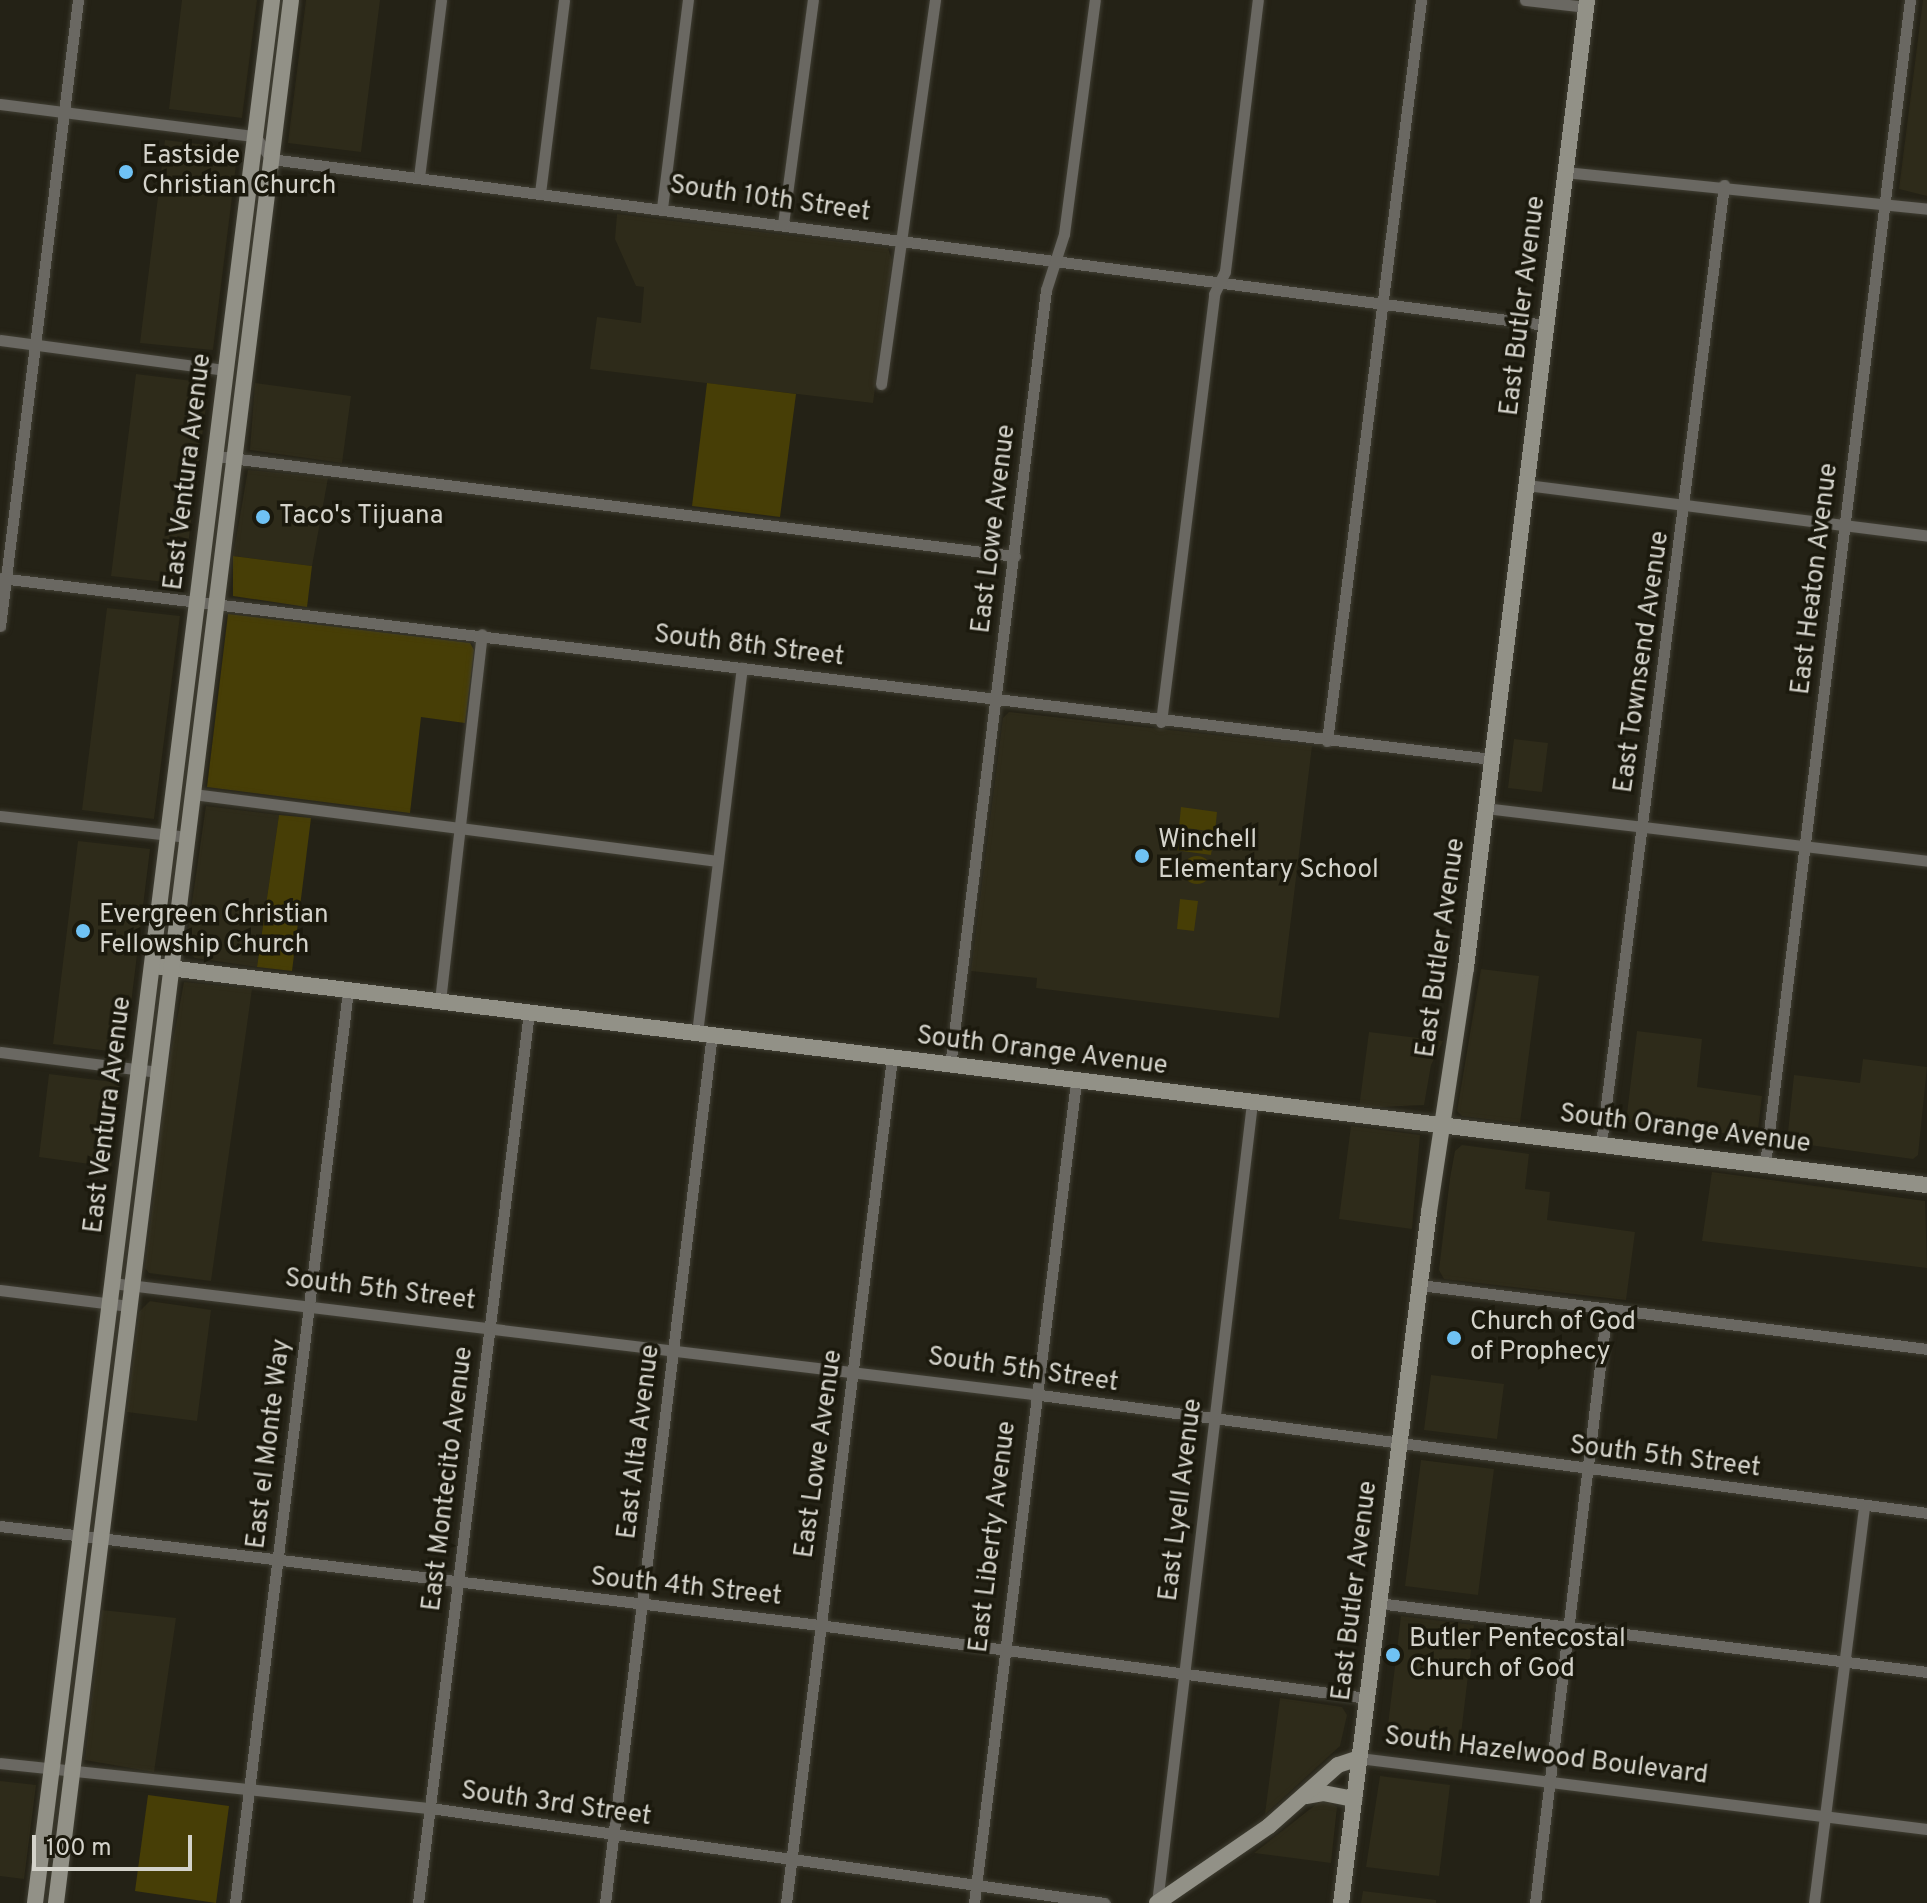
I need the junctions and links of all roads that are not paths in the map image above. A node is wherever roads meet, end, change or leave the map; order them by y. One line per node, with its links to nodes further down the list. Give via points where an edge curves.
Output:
1 (78, 0): 16 (street)
2 (272, 0): 17 (street, East Ventura Avenue)
3 (291, 0): 18 (street, East Ventura Avenue)
4 (441, 0): 20 (street)
5 (564, 0): 22 (street)
6 (688, 0): 24 (street)
7 (813, 0): 26 (street)
8 (935, 0): 27 (street)
9 (1095, 0): 28 (street, East Lowe Avenue, via 1070,202)
10 (1258, 0): 29 (street)
11 (1421, 0): 30 (street)
12 (1525, 0): 14 (street)
13 (1910, 0): 23 (street, East Heaton Avenue)
14 (1586, 3): 19 (street, East Butler Avenue)
15 (0, 104): 16 (street)
16 (64, 112): 17 (street); 33 (street)
17 (255, 136): 18 (street); 34 (street, East Ventura Avenue)
18 (271, 159): 20 (street, South 10th Street); 37 (street, East Ventura Avenue)
19 (1565, 172): 21 (street); 31 (street, East Butler Avenue)
20 (419, 177): 22 (street, South 10th Street)
21 (1724, 185): 23 (street); 39 (street, East Townsend Avenue)
22 (540, 193): 24 (street, South 10th Street)
23 (1885, 206): 25 (street); 40 (street, East Heaton Avenue)
24 (662, 208): 26 (street, South 10th Street)
25 (1927, 209)
26 (783, 224): 27 (street, South 10th Street)
27 (903, 240): 28 (street, South 10th Street); 35 (street)
28 (1056, 262): 29 (street, South 10th Street); 42 (street, East Lowe Avenue, via 1046,290)
29 (1220, 283): 30 (street, South 10th Street); 50 (street, via 1214,294)
30 (1381, 305): 31 (street, South 10th Street); 51 (street)
31 (1546, 325): 38 (street, East Butler Avenue)
32 (0, 340): 33 (street)
33 (35, 345): 34 (street); 43 (street)
34 (226, 370): 36 (street, East Ventura Avenue)
35 (881, 384)
36 (215, 456): 37 (street); 44 (street, East Ventura Avenue)
37 (235, 459): 42 (street); 45 (street, East Ventura Avenue)
38 (1526, 485): 39 (street); 52 (street, East Butler Avenue)
39 (1686, 505): 40 (street); 56 (street, East Townsend Avenue)
40 (1845, 526): 41 (street); 60 (street, East Heaton Avenue)
41 (1927, 536)
42 (1015, 556): 49 (street, East Lowe Avenue)
43 (3, 579): 44 (street, South 8th Street); 46 (street)
44 (197, 602): 45 (street, South 8th Street); 58 (street, East Ventura Avenue)
45 (217, 603): 47 (street, South 8th Street); 53 (street, East Ventura Avenue)
46 (0, 626)
47 (482, 634): 48 (street, South 8th Street); 57 (street)
48 (742, 668): 49 (street, South 8th Street); 61 (street, East Alta Avenue)
49 (996, 701): 50 (street, South 8th Street); 71 (street, East Lowe Avenue)
50 (1161, 722): 51 (street, South 8th Street)
51 (1327, 741): 52 (street, South 8th Street)
52 (1491, 759): 54 (street, East Butler Avenue)
53 (193, 794): 57 (street); 59 (street, East Ventura Avenue)
54 (1485, 808): 56 (street); 76 (street, East Butler Avenue)
55 (0, 816): 58 (street)
56 (1644, 825): 60 (street); 77 (street, East Townsend Avenue)
57 (461, 827): 61 (street); 66 (street)
58 (168, 835): 59 (street); 63 (street, East Ventura Avenue)
59 (188, 837): 64 (street, East Ventura Avenue)
60 (1805, 846): 62 (street); 78 (street, East Heaton Avenue)
61 (718, 861): 68 (street, East Alta Avenue)
62 (1927, 861)
63 (152, 967): 64 (street, South Orange Avenue); 72 (street, East Ventura Avenue)
64 (171, 967): 65 (street, South Orange Avenue); 73 (street, East Ventura Avenue)
65 (348, 990): 66 (street, South Orange Avenue); 86 (street, East el Monte Way)
66 (440, 1001): 67 (street, South Orange Avenue)
67 (529, 1012): 68 (street, South Orange Avenue); 89 (street, East Montecito Avenue)
68 (704, 1034): 70 (street, South Orange Avenue); 91 (street, East Alta Avenue)
69 (0, 1052): 72 (street)
70 (892, 1058): 71 (street, South Orange Avenue); 92 (street, East Lowe Avenue)
71 (950, 1066): 74 (street, South Orange Avenue)
72 (139, 1070): 73 (street); 81 (street, East Ventura Avenue)
73 (159, 1072): 82 (street, East Ventura Avenue)
74 (1076, 1082): 75 (street, South Orange Avenue); 93 (street, East Liberty Avenue)
75 (1252, 1103): 76 (street, South Orange Avenue); 94 (street, East Lyell Avenue)
76 (1440, 1125): 77 (street, South Orange Avenue); 83 (street, East Butler Avenue)
77 (1601, 1144): 78 (street, South Orange Avenue)
78 (1765, 1164): 80 (street, South Orange Avenue)
79 (1927, 1178): 80 (street)
80 (1926, 1185)
81 (112, 1283): 82 (street, South 5th Street); 85 (street, East Ventura Avenue)
82 (132, 1285): 86 (street, South 5th Street); 87 (street, East Ventura Avenue)
83 (1420, 1285): 88 (street); 95 (street, East Butler Avenue)
84 (0, 1290): 85 (street)
85 (110, 1304): 87 (street); 100 (street, East Ventura Avenue)
86 (309, 1304): 89 (street, South 5th Street); 102 (street, East el Monte Way)
87 (129, 1306): 101 (street, East Ventura Avenue)
88 (1607, 1308): 90 (street); 96 (street)
89 (490, 1327): 91 (street, South 5th Street); 103 (street, East Montecito Avenue)
90 (1927, 1349)
91 (674, 1351): 92 (street, South 5th Street); 105 (street, East Alta Avenue)
92 (854, 1372): 93 (street, South 5th Street); 106 (street, East Lowe Avenue)
93 (1033, 1394): 94 (street, South 5th Street); 108 (street, East Liberty Avenue)
94 (1215, 1420): 95 (street, South 5th Street); 111 (street, East Lyell Avenue)
95 (1399, 1446): 96 (street, South 5th Street); 104 (street, East Butler Avenue)
96 (1589, 1470): 97 (street, South 5th Street); 107 (street)
97 (1864, 1506): 98 (street, South 5th Street); 109 (street)
98 (1927, 1513)
99 (0, 1526): 100 (street, South 4th Street)
100 (81, 1537): 101 (street, South 4th Street); 115 (street, East Ventura Avenue)
101 (101, 1539): 102 (street, South 4th Street); 116 (street, East Ventura Avenue)
102 (278, 1558): 103 (street, South 4th Street); 118 (street, East el Monte Way)
103 (459, 1580): 105 (street, South 4th Street); 121 (street, East Montecito Avenue)
104 (1378, 1603): 107 (street); 112 (street, East Butler Avenue)
105 (642, 1607): 106 (street, South 4th Street); 124 (street, East Alta Avenue)
106 (819, 1625): 108 (street, South 4th Street); 125 (street, East Lowe Avenue)
107 (1570, 1626): 109 (street); 117 (street)
108 (1003, 1650): 111 (street, South 4th Street); 126 (street, East Liberty Avenue)
109 (1845, 1661): 110 (street); 122 (street)
110 (1927, 1672)
111 (1181, 1674): 112 (street, South 4th Street); 135 (street, East Lyell Avenue)
112 (1367, 1698): 113 (street, East Butler Avenue)
113 (1359, 1758): 117 (street, South Hazelwood Boulevard); 119 (street, South Hazelwood Boulevard, via 1338,1765); 120 (street, East Butler Avenue)
114 (0, 1763): 115 (street, South 3rd Street)
115 (52, 1770): 116 (street, South 3rd Street); 127 (street, East Ventura Avenue)
116 (73, 1773): 118 (street, South 3rd Street); 128 (street, East Ventura Avenue)
117 (1550, 1783): 122 (street, South Hazelwood Boulevard); 137 (street)
118 (249, 1791): 121 (street, South 3rd Street); 129 (street, East el Monte Way)
119 (1304, 1796): 120 (street, via 1323,1793); 135 (street, South Hazelwood Boulevard)
120 (1354, 1799): 136 (street, East Butler Avenue)
121 (430, 1808): 124 (street, South 3rd Street); 130 (street, East Montecito Avenue)
122 (1825, 1816): 123 (street, South Hazelwood Boulevard); 138 (street)
123 (1927, 1829)
124 (613, 1836): 125 (street, South 3rd Street); 131 (street, East Alta Avenue)
125 (790, 1861): 126 (street, South 3rd Street); 132 (street, East Lowe Avenue)
126 (976, 1886): 133 (street, East Liberty Avenue); 134 (street, South 3rd Street)
127 (35, 1903)
128 (56, 1903)
129 (235, 1903)
130 (418, 1903)
131 (605, 1903)
132 (786, 1903)
133 (974, 1903)
134 (1104, 1903)
135 (1157, 1903)
136 (1341, 1903)
137 (1535, 1903)
138 (1814, 1903)

